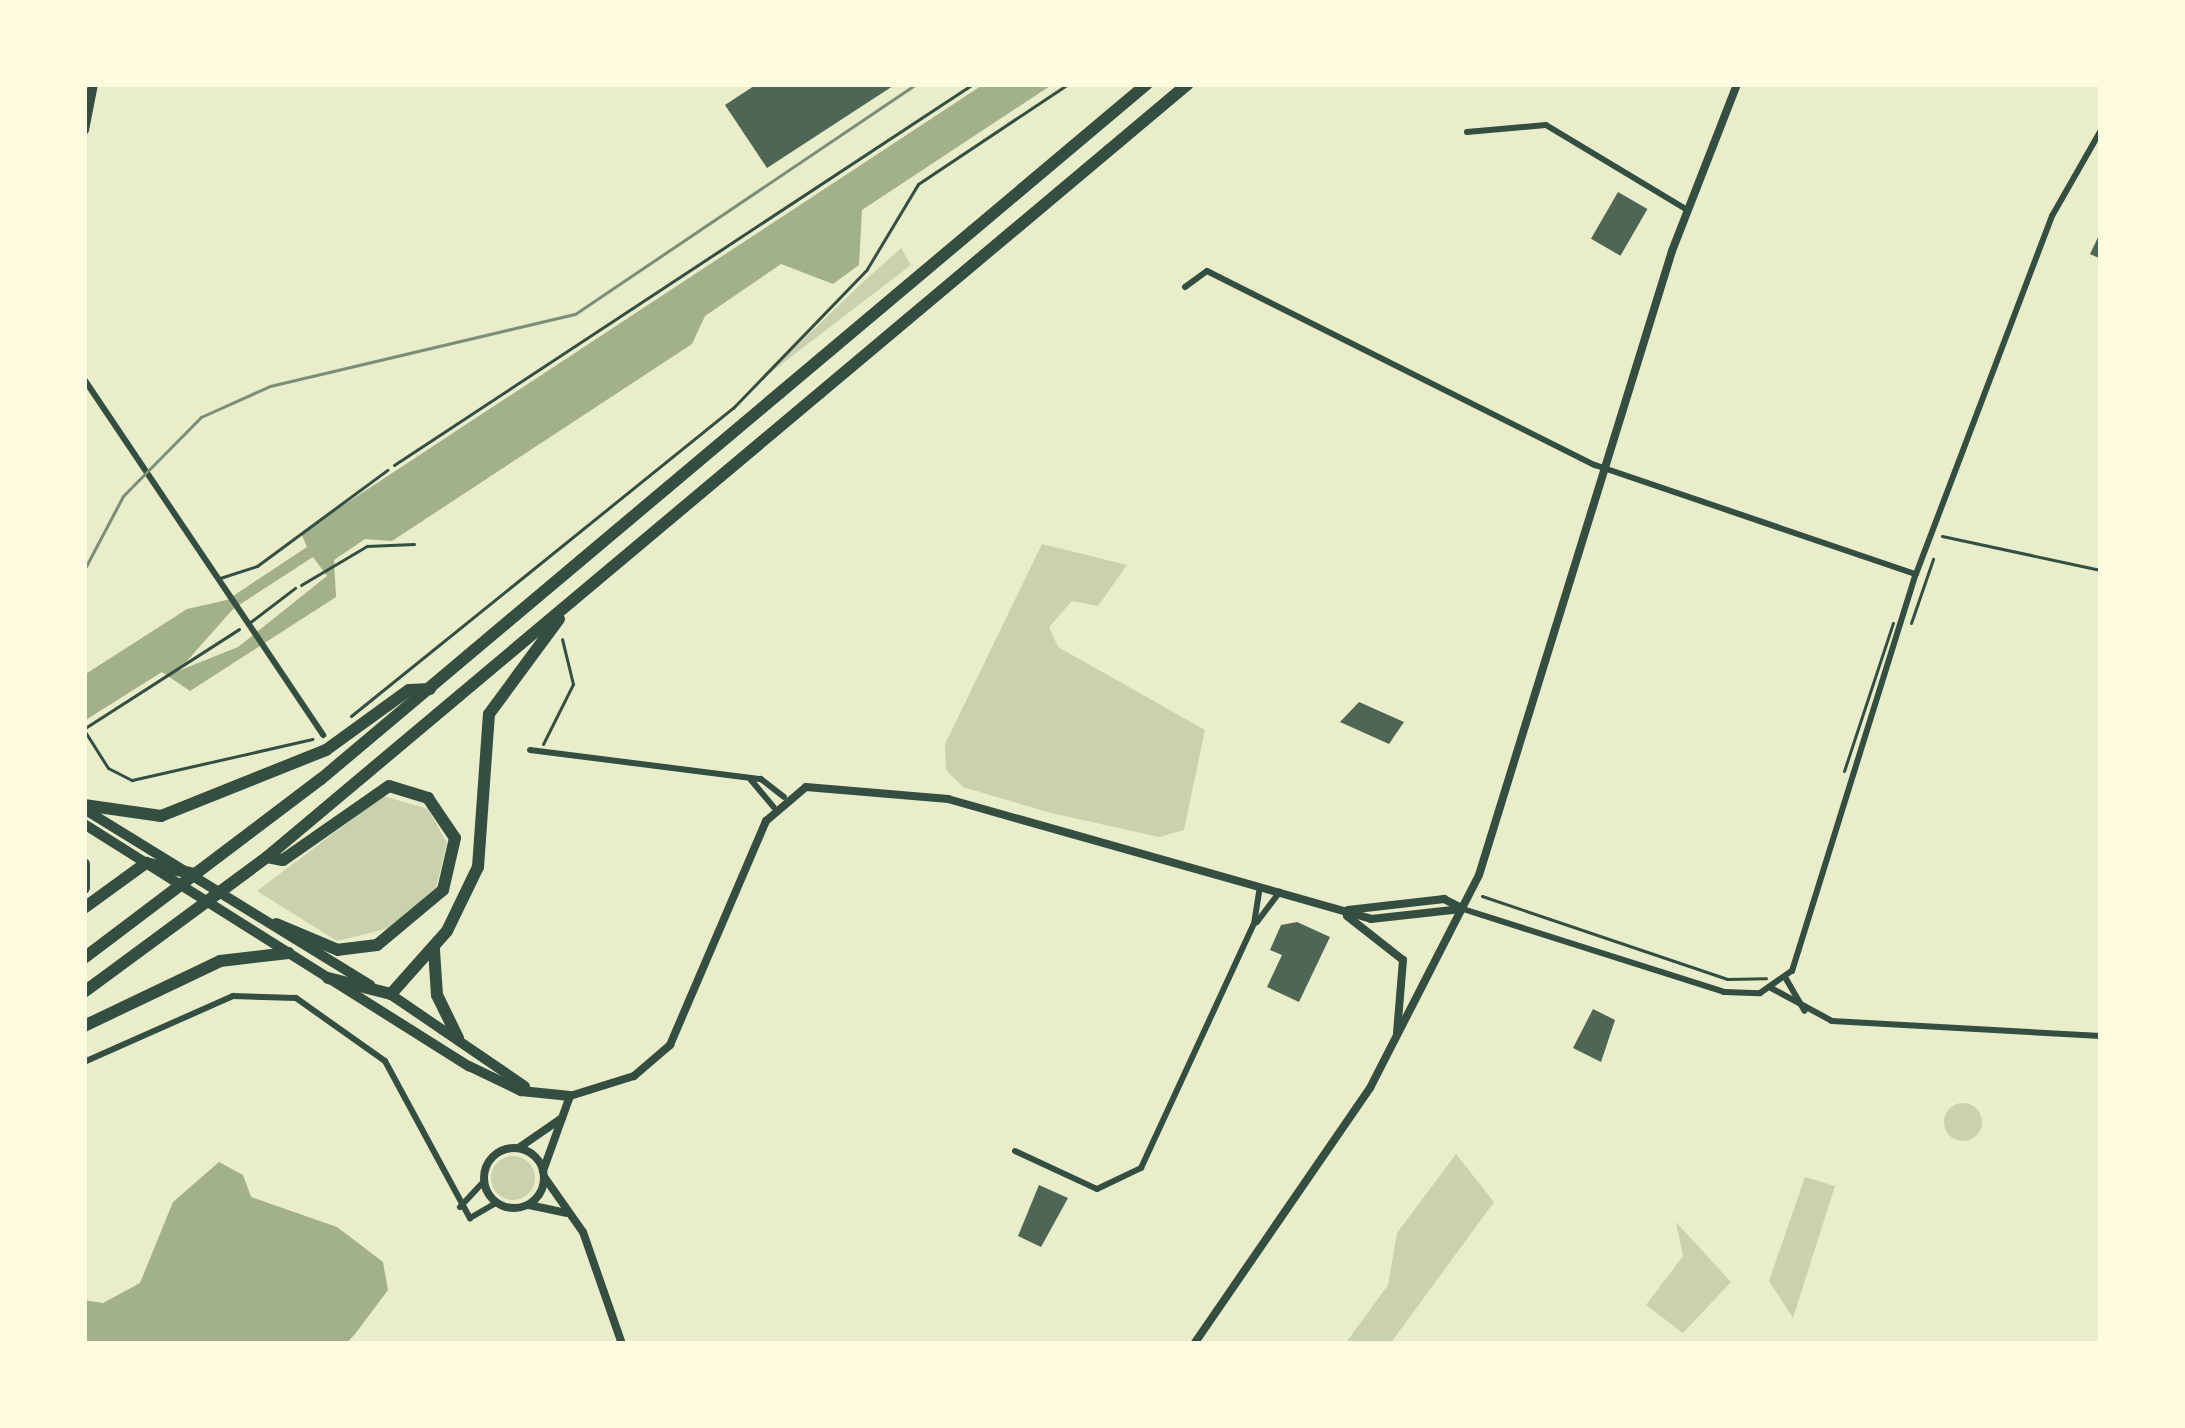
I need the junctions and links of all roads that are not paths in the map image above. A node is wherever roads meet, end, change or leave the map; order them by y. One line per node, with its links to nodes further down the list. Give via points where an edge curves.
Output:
1 (93, 84): 5 (main road)
2 (1147, 84): 18 (highway)
3 (1187, 84): 16 (highway)
4 (1737, 84): 8 (street)
5 (84, 130)
6 (2101, 130): 13 (street, via 2052,216)
7 (1466, 132): 8 (street, via 1546,124)
8 (1686, 209): 11 (street)
9 (1185, 286): 11 (street, via 1207,271)
10 (84, 379): 14 (street)
11 (1604, 469): 13 (street); 34 (street)
12 (387, 470): 14 (lane, via 257,566)
13 (1916, 574): 42 (street)
14 (218, 578): 17 (street)
15 (295, 588): 17 (lane)
16 (583, 590): 26 (highway); 38 (highway, via 489,714 478,867)
17 (248, 624): 19 (street)
18 (430, 689): 23 (highway, via 409,690 326,751 161,815); 40 (highway)
19 (323, 735)
20 (530, 750): 21 (street)
21 (748, 778): 22 (street); 24 (street)
22 (784, 797): 24 (street); 30 (street, via 819,785 948,799)
23 (84, 807): 27 (main road)
24 (774, 807): 53 (street, via 670,1045 634,1076)
25 (84, 824): 27 (main road)
26 (267, 857): 36 (highway, via 283,860 388,786 428,798 455,838 443,890 377,945 338,950); 44 (highway)
27 (159, 862): 29 (highway); 33 (highway); 39 (main road)
28 (84, 863): 31 (highway)
29 (195, 874): 36 (main road)
30 (1260, 886): 32 (street); 37 (street)
31 (84, 888)
32 (1280, 892): 35 (street); 37 (street)
33 (84, 908)
34 (1463, 909): 35 (street, via 1371,919); 35 (street, via 1444,898); 43 (street, via 1724,992); 50 (street)
35 (1341, 911): 50 (street, via 1402,960)
36 (276, 924): 45 (main road)
37 (1254, 924): 56 (street, via 1141,1168 1096,1189)
38 (434, 950): 45 (highway); 49 (highway, via 437,994)
39 (289, 953): 41 (main road); 47 (highway, via 220,961)
40 (84, 958)
41 (328, 977): 45 (highway); 52 (main road, via 469,1066)
42 (1786, 977): 43 (street); 46 (street)
43 (1771, 988): 46 (street)
44 (84, 992)
45 (391, 994): 49 (main road)
46 (1807, 1014): 48 (street)
47 (84, 1026)
48 (2101, 1036)
49 (458, 1038): 52 (main road)
50 (1395, 1042): 64 (street)
51 (84, 1062): 61 (street, via 232,996 296,998 385,1061)
52 (544, 1095): 53 (main road)
53 (569, 1096): 54 (street)
54 (563, 1117): 55 (street); 57 (street)
55 (518, 1148): 57 (street); 58 (street, via 496,1154)
56 (1015, 1151)
57 (544, 1173): 60 (street); 62 (street)
58 (484, 1181): 59 (street); 61 (street)
59 (496, 1203): 60 (street); 61 (street, via 470,1218)
60 (529, 1205): 62 (street)
61 (460, 1207)
62 (568, 1213): 63 (street)
63 (622, 1344)
64 (1194, 1344)

